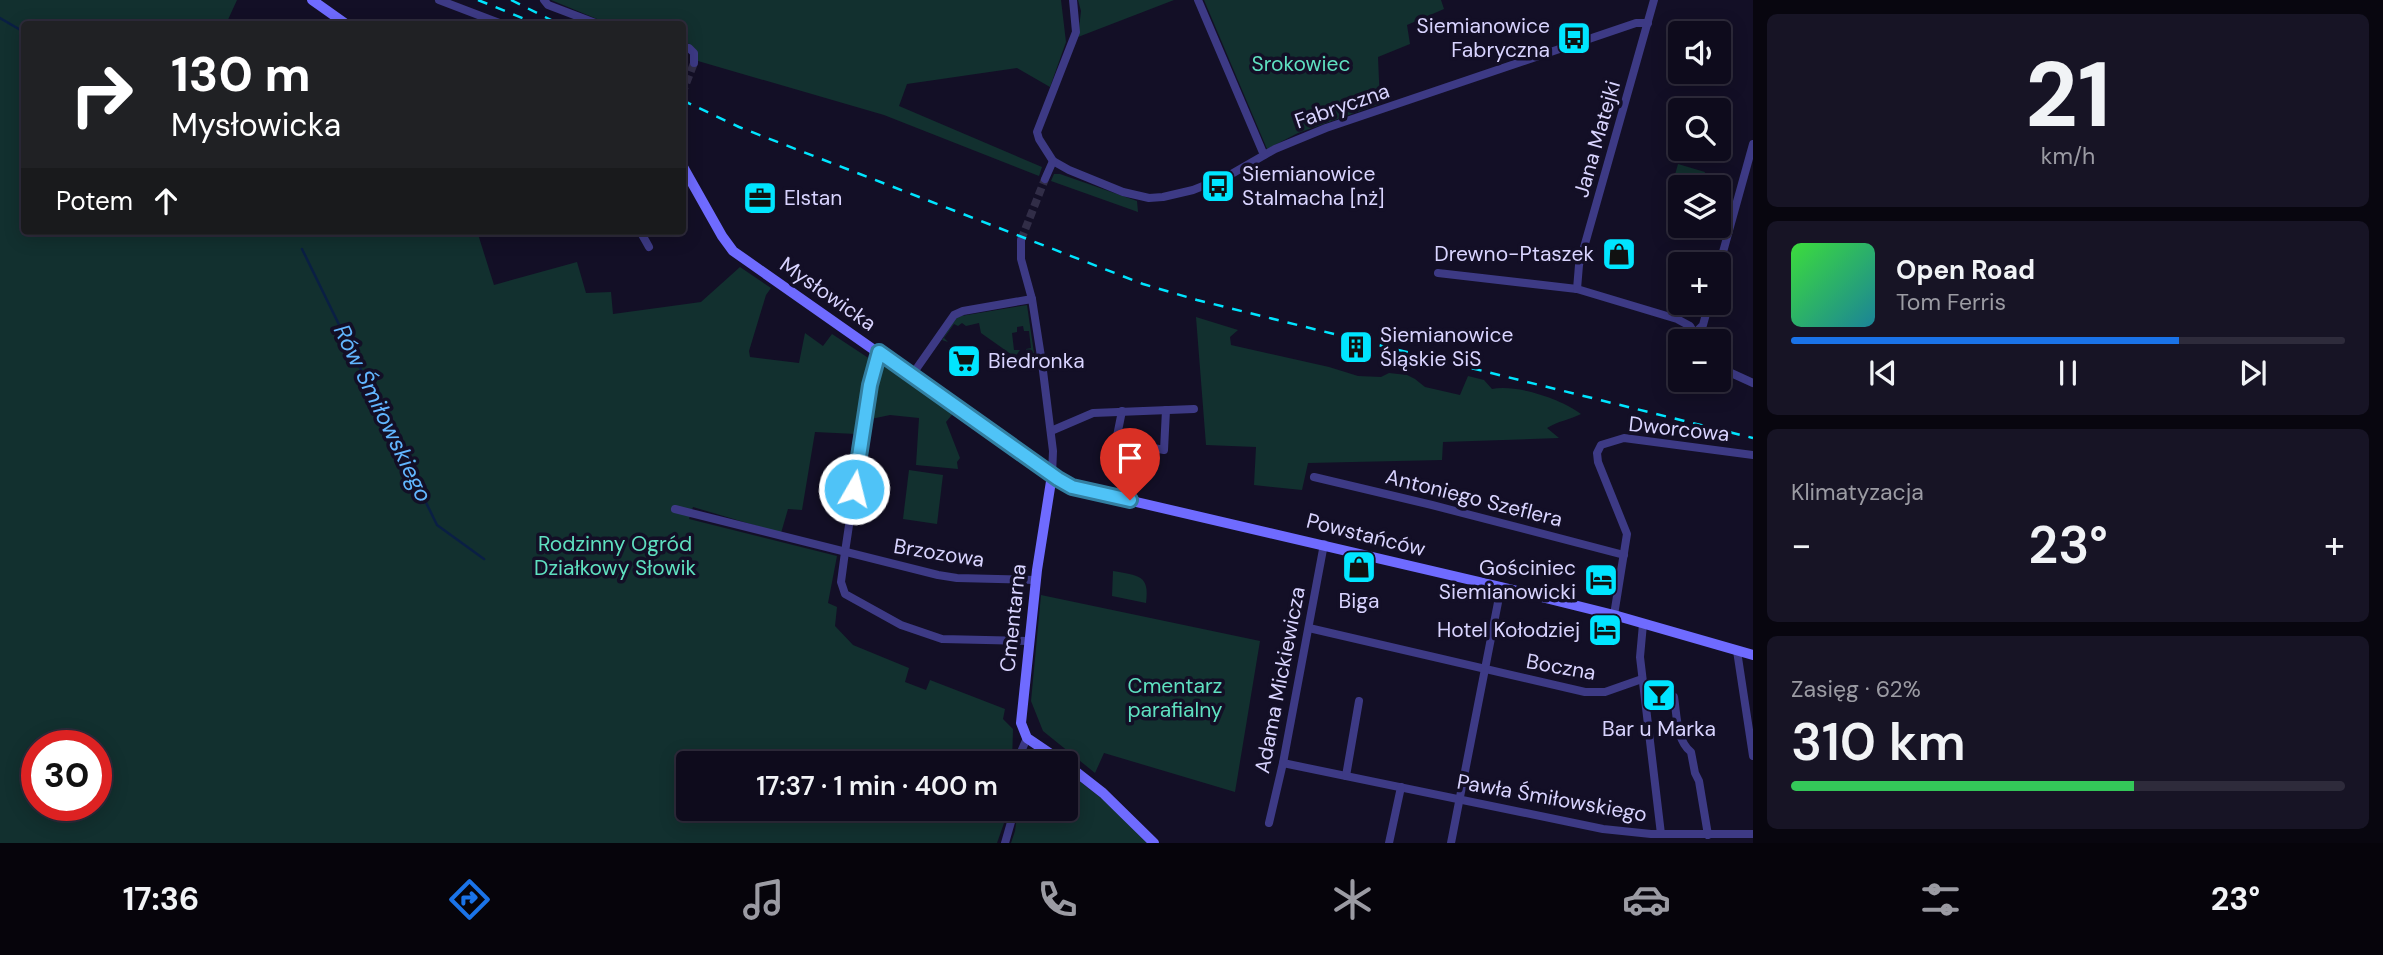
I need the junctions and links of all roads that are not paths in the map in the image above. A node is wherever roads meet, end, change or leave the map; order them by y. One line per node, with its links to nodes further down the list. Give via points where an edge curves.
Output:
1 (312, 0): 7 (street)
2 (439, 0): 9 (street)
3 (544, 0): 10 (street)
4 (1073, 0): 16 (street, via 1076,32 1037,132)
5 (1198, 0): 15 (street)
6 (1654, 0): 11 (street, Jana Matejki)
7 (325, 4): 8 (street)
8 (343, 21)
9 (490, 21)
10 (590, 21)
11 (1648, 23): 15 (street, Fabryczna, via 1636,23 1326,128); 24 (street, Jana Matejki)
12 (686, 48): 13 (street, via 694,53)
13 (694, 63)
14 (1753, 144): 22 (street)
15 (1264, 155): 16 (street, Fabryczna, via 1193,190 1149,198 1123,192)
16 (1054, 161): 18 (street)
17 (686, 172): 27 (street, Mysłowicka, via 733,251)
18 (1045, 179)
19 (642, 235): 21 (street)
20 (1021, 240): 25 (street)
21 (649, 247)
22 (1723, 252)
23 (1438, 273): 24 (street)
24 (1577, 289): 26 (street, via 1677,318)
25 (1032, 299): 29 (street, via 954,315); 34 (street)
26 (1692, 329)
27 (879, 352): 29 (street, Mysłowicka); 40 (street)
28 (1731, 373): 30 (street)
29 (912, 375): 36 (street, Mysłowicka)
30 (1753, 383)
31 (1194, 409): 32 (street)
32 (1166, 410): 33 (street); 33 (street, via 1164,450 1116,442)
33 (1122, 411): 34 (street, via 1094,413)
34 (1051, 431): 36 (street)
35 (1753, 455): 41 (street, Dworcowa, via 1624,439 1601,445 1598,462 1627,534)
36 (1052, 475): 39 (street, Powstańców, via 1072,487); 42 (street, Cmentarna)
37 (1314, 477): 41 (street, Antoniego Szeflera)
38 (675, 509): 40 (street, Brzozowa)
39 (1324, 544): 43 (street, Powstańców); 46 (street, Adama Mickiewicza)
40 (845, 552): 42 (street, Brzozowa, via 957,578); 47 (street, via 841,582 845,594 892,621 942,639)
41 (1624, 555): 44 (street)
42 (1036, 580): 47 (street, Cmentarna)
43 (1501, 587): 44 (street, Powstańców); 50 (street)
44 (1614, 615): 45 (street, Powstańców)
45 (1643, 624): 48 (street, Powstańców); 51 (street, via 1639,647)
46 (1309, 628): 50 (street, Boczna); 58 (street, Adama Mickiewicza)
47 (1029, 641): 54 (street, Cmentarna, via 1021,723)
48 (1737, 651): 49 (street, Powstańców); 57 (street)
49 (1753, 655)
50 (1485, 670): 51 (street, Boczna, via 1585,692 1605,692); 62 (street)
51 (1642, 679): 65 (street)
52 (1674, 697): 67 (street, via 1680,736 1691,752 1699,780)
53 (1359, 701): 60 (street)
54 (1027, 737): 55 (street, Cmentarna); 56 (street)
55 (1021, 751)
56 (1047, 751)
57 (1753, 756)
58 (1283, 763): 60 (street, Pawła Śmiłowskiego); 64 (street, Adama Mickiewicza)
59 (1078, 774): 69 (street)
60 (1346, 776): 61 (street, Pawła Śmiłowskiego)
61 (1401, 787): 62 (street, Pawła Śmiłowskiego); 70 (street)
62 (1460, 800): 65 (street, Pawła Śmiłowskiego, via 1603,829); 71 (street)
63 (1011, 821): 68 (street)
64 (1269, 823)
65 (1661, 834): 67 (street, Pawła Śmiłowskiego)
66 (1753, 834): 67 (street, Pawła Śmiłowskiego)
67 (1708, 835)
68 (1005, 843)
69 (1154, 843)
70 (1389, 843)
71 (1451, 843)

